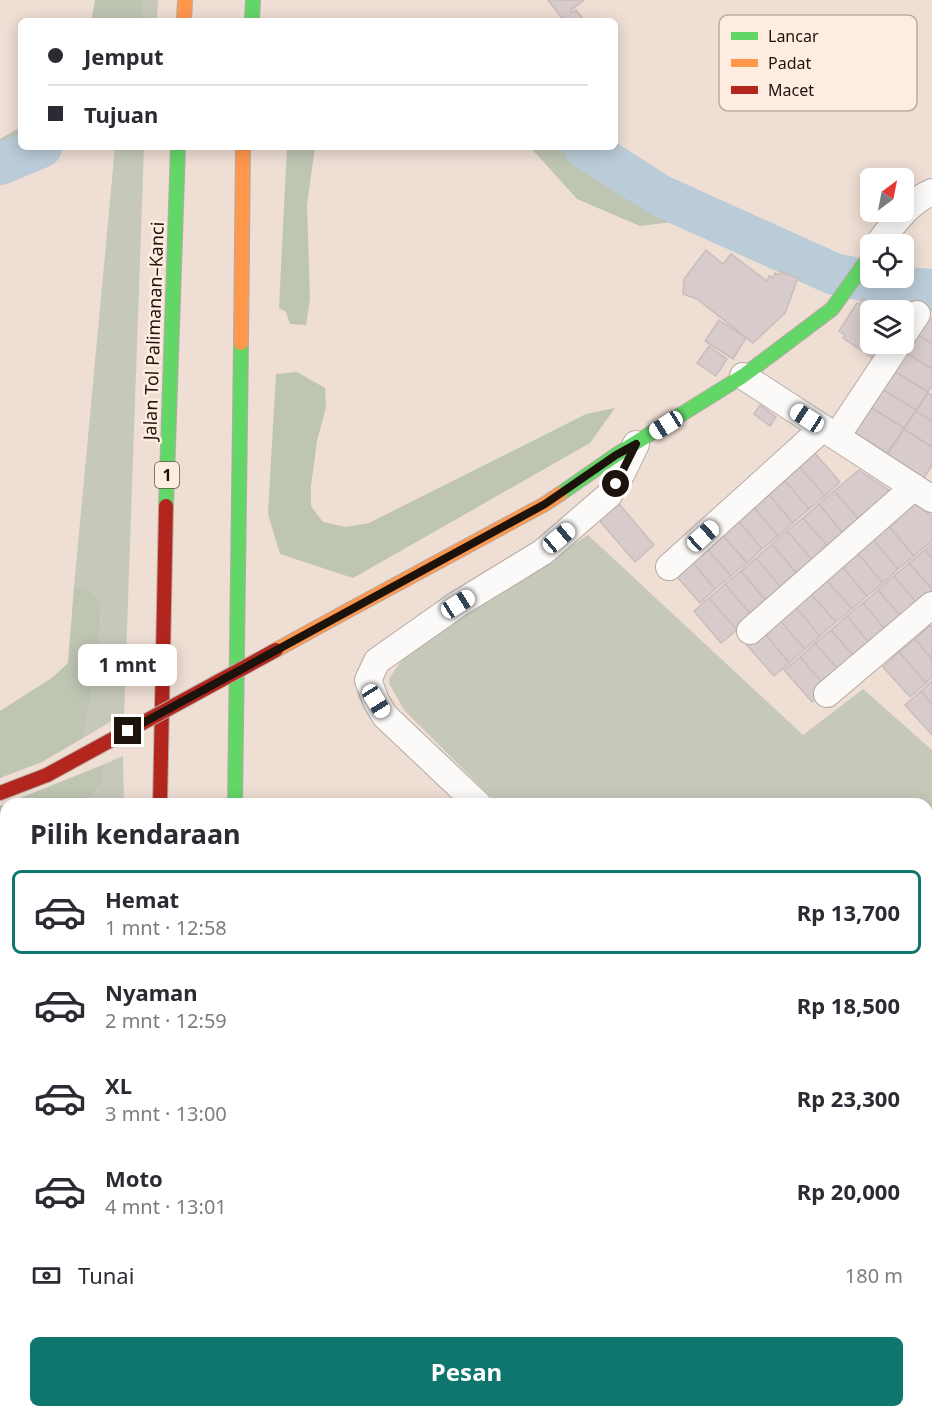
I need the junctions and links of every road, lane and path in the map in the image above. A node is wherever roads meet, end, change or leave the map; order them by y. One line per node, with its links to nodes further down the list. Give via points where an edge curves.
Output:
1 (185, 0): 3 (main road)
2 (254, 0): 4 (main road)
3 (184, 18)
4 (252, 18)
5 (178, 150): 22 (main road, Jalan Tol Palimanan–Kanci / 1)
6 (243, 150): 23 (main road)
7 (932, 192): 8 (street, via 902,213)
8 (886, 234)
9 (860, 270): 13 (main road, via 832,309)
10 (917, 314): 11 (street)
11 (914, 318)
12 (890, 354): 14 (street)
13 (743, 375): 14 (street); 15 (main road)
14 (830, 432): 16 (street); 17 (street)
15 (636, 444): 21 (main road, bridge, via 545,504 47,775); 24 (street, via 609,495 543,552 458,604 377,662 368,680 385,716)
16 (925, 490): 19 (street)
17 (669, 567)
18 (932, 605): 20 (street)
19 (750, 632)
20 (827, 694)
21 (0, 793)
22 (160, 798)
23 (235, 798)
24 (472, 798)

